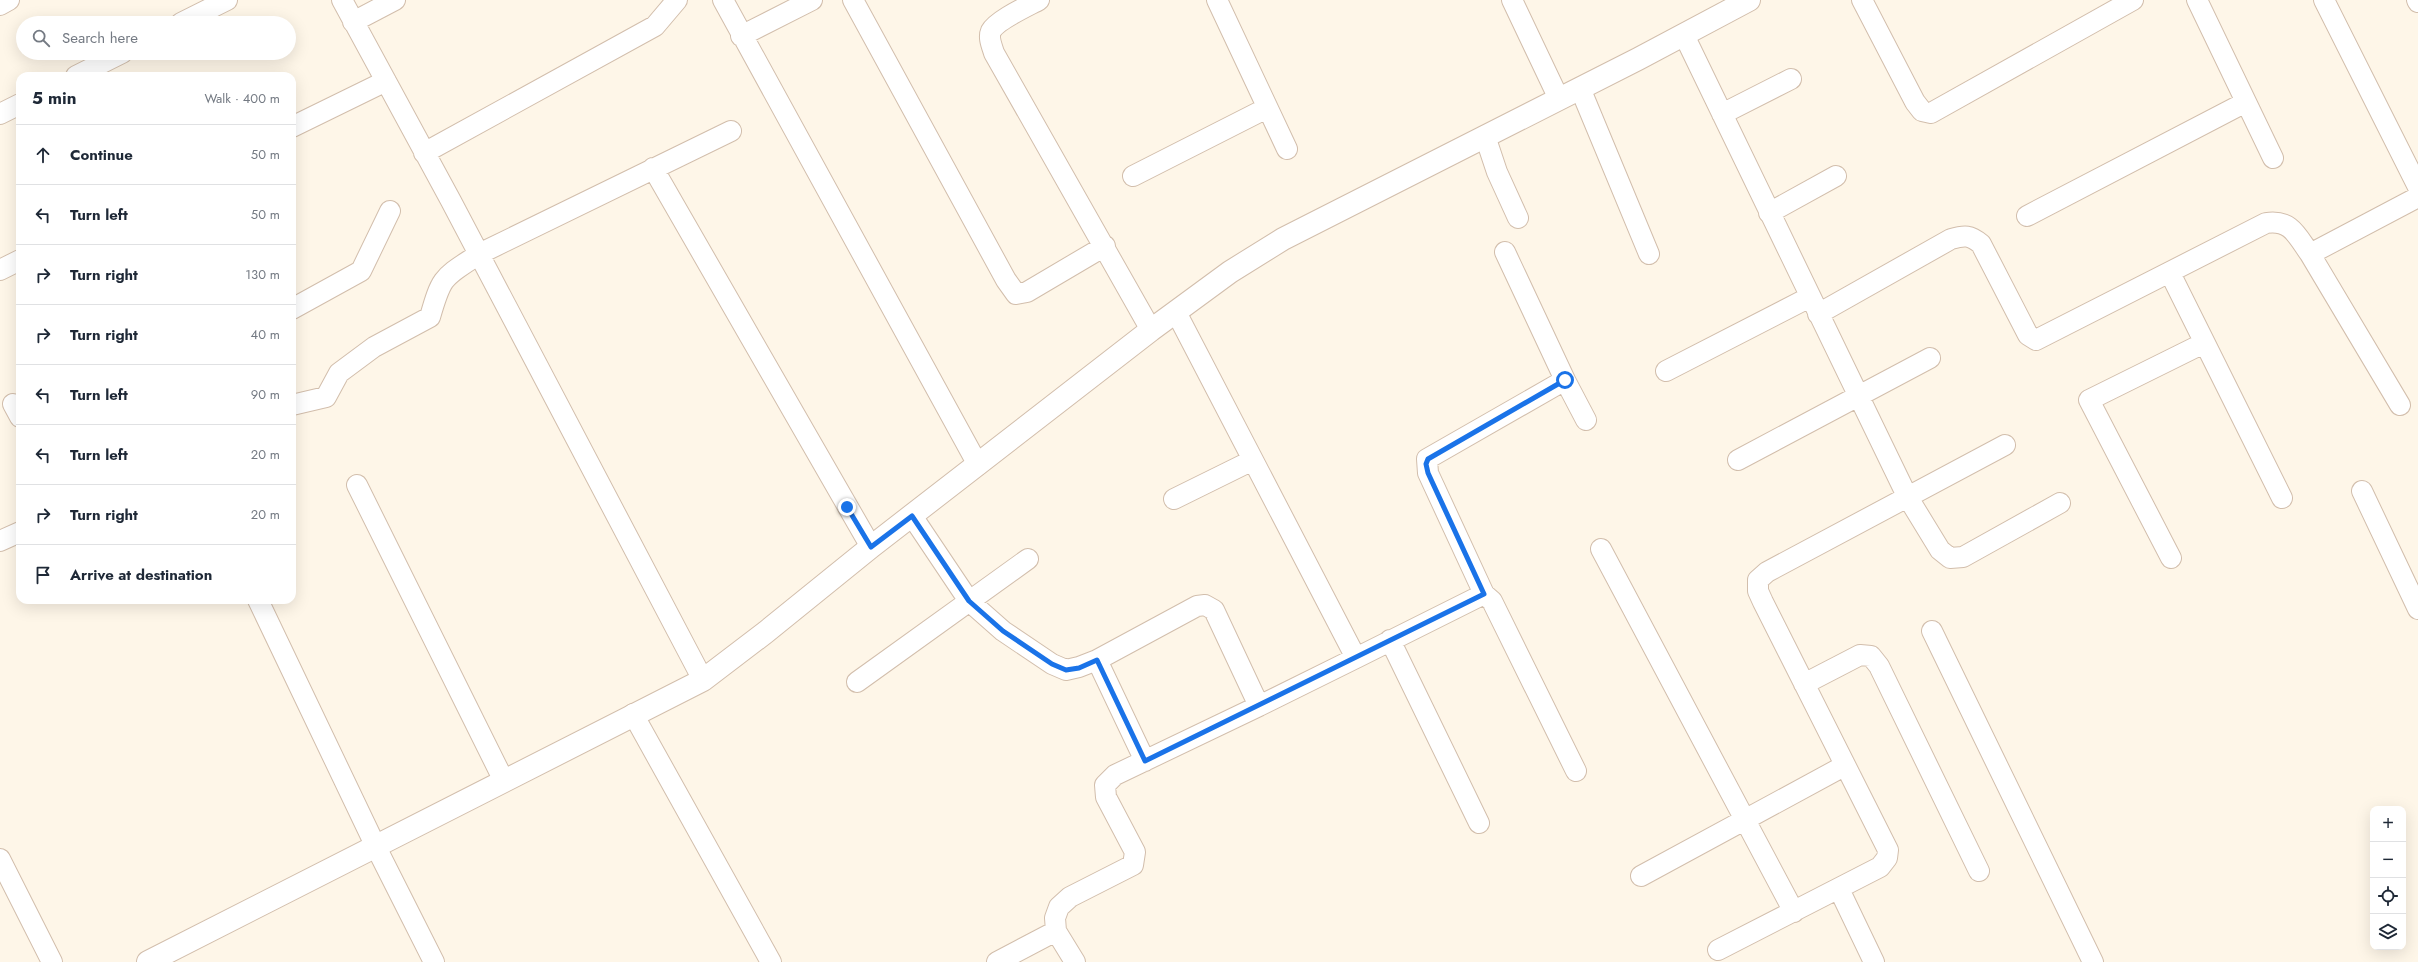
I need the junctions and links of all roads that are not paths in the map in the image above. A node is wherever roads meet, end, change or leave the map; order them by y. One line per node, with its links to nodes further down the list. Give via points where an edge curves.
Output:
1 (9, 0): 17 (street)
2 (227, 0): 18 (street)
3 (342, 0): 19 (street)
4 (395, 0): 19 (street)
5 (677, 0): 37 (street, via 649,29)
6 (723, 0): 21 (street)
7 (812, 0): 21 (street)
8 (853, 0): 48 (street, via 1016,294 1027,292)
9 (1039, 0): 48 (street, via 1004,19 991,30 990,40 994,53)
10 (1217, 0): 30 (street)
11 (1512, 0): 27 (street)
12 (1750, 0): 20 (street)
13 (1862, 0): 14 (street, via 1914,102 1922,111 1931,112)
14 (2133, 0)
15 (2197, 0): 28 (street)
16 (2324, 0): 42 (street)
17 (0, 5)
18 (195, 16)
19 (353, 22): 25 (street)
20 (1684, 35): 26 (street); 32 (street)
21 (742, 36): 71 (street)
22 (108, 60): 23 (street)
23 (84, 72)
24 (1791, 79): 32 (street)
25 (386, 81): 33 (street); 37 (street)
26 (1580, 88): 27 (street); 51 (street)
27 (1559, 99): 35 (street)
28 (2246, 102): 38 (street); 46 (street)
29 (16, 106): 31 (street)
30 (1267, 108): 36 (street); 40 (street)
31 (0, 114)
32 (1722, 114): 45 (street)
33 (296, 125)
34 (731, 131): 39 (street)
35 (1485, 136): 47 (street, via 1497,172); 58 (street, via 1283,239 1230,272)
36 (1287, 149)
37 (424, 153): 50 (street)
38 (2273, 158)
39 (654, 168): 50 (street); 81 (street)
40 (1133, 176)
41 (1836, 176): 45 (street)
42 (2418, 187)
43 (2418, 197): 52 (street)
44 (390, 211): 57 (street, via 361,271)
45 (1769, 213): 56 (street)
46 (2027, 216)
47 (1518, 218)
48 (1104, 246): 59 (street)
49 (1505, 252): 63 (street)
50 (479, 254): 65 (street, via 446,276 440,285 430,317 374,348 339,373 326,397); 93 (street)
51 (1649, 254)
52 (2310, 254): 55 (street, via 2291,228 2277,221 2266,223); 66 (street)
53 (16, 262): 54 (street)
54 (0, 270)
55 (2170, 273): 56 (street, via 2036,340 2028,335 1981,244 1972,236 1964,235); 60 (street)
56 (1814, 305): 62 (street); 64 (street)
57 (296, 307)
58 (1176, 312): 59 (street); 69 (street)
59 (1151, 330): 71 (street)
60 (2204, 343): 75 (street); 84 (street, via 2089,400)
61 (1930, 358): 64 (street)
62 (1666, 371)
63 (1565, 380): 67 (street); 85 (street, via 1428,459 1426,464)
64 (1859, 395): 70 (street); 74 (street)
65 (296, 404)
66 (2400, 405)
67 (1586, 420)
68 (2005, 445): 74 (street)
69 (1253, 460): 76 (street); 91 (street)
70 (1738, 460)
71 (978, 465): 78 (street)
72 (356, 485): 101 (street)
73 (2362, 491): 88 (street)
74 (1907, 496): 77 (street, via 1940,550 1950,558 1963,557); 95 (street, via 1767,572 1758,580 1758,592)
75 (2282, 498)
76 (1174, 499)
77 (2060, 504)
78 (912, 516): 81 (street); 86 (street)
79 (16, 534): 80 (street)
80 (0, 542)
81 (871, 547): 93 (street)
82 (1601, 548): 102 (street)
83 (1028, 558): 86 (street)
84 (2170, 558)
85 (1484, 594): 90 (street); 100 (street, via 1492,601)
86 (969, 601): 92 (street, via 1003,631 1052,664 1066,670 1079,668); 94 (street)
87 (260, 604): 104 (street)
88 (2418, 609)
89 (1932, 631): 119 (street)
90 (1390, 640): 91 (street); 103 (street)
91 (1356, 658): 96 (street)
92 (1097, 660): 96 (street, via 1197,606 1205,605 1214,610); 98 (street)
93 (703, 680): 97 (street)
94 (857, 682)
95 (1804, 684): 99 (street); 106 (street, via 1860,655 1871,656 1879,666)
96 (1259, 706): 98 (street)
97 (633, 714): 101 (street); 115 (street)
98 (1145, 761): 110 (street, via 1115,775 1105,785 1106,797 1135,852 1133,865 1070,897 1059,907 1055,918)
99 (1844, 766): 102 (street); 108 (street, via 1888,850 1887,858 1880,867)
100 (1576, 771)
101 (504, 781): 104 (street)
102 (1744, 818): 107 (street); 109 (street)
103 (1479, 823)
104 (376, 847): 113 (street); 114 (street)
105 (0, 859): 112 (street)
106 (1979, 871)
107 (1641, 876)
108 (1839, 889): 109 (street); 118 (street)
109 (1794, 912): 111 (street)
110 (1056, 931): 116 (street); 117 (street)
111 (1718, 950)
112 (52, 962)
113 (148, 962)
114 (434, 962)
115 (771, 962)
116 (997, 962)
117 (1075, 962)
118 (1874, 962)
119 (2093, 962)

